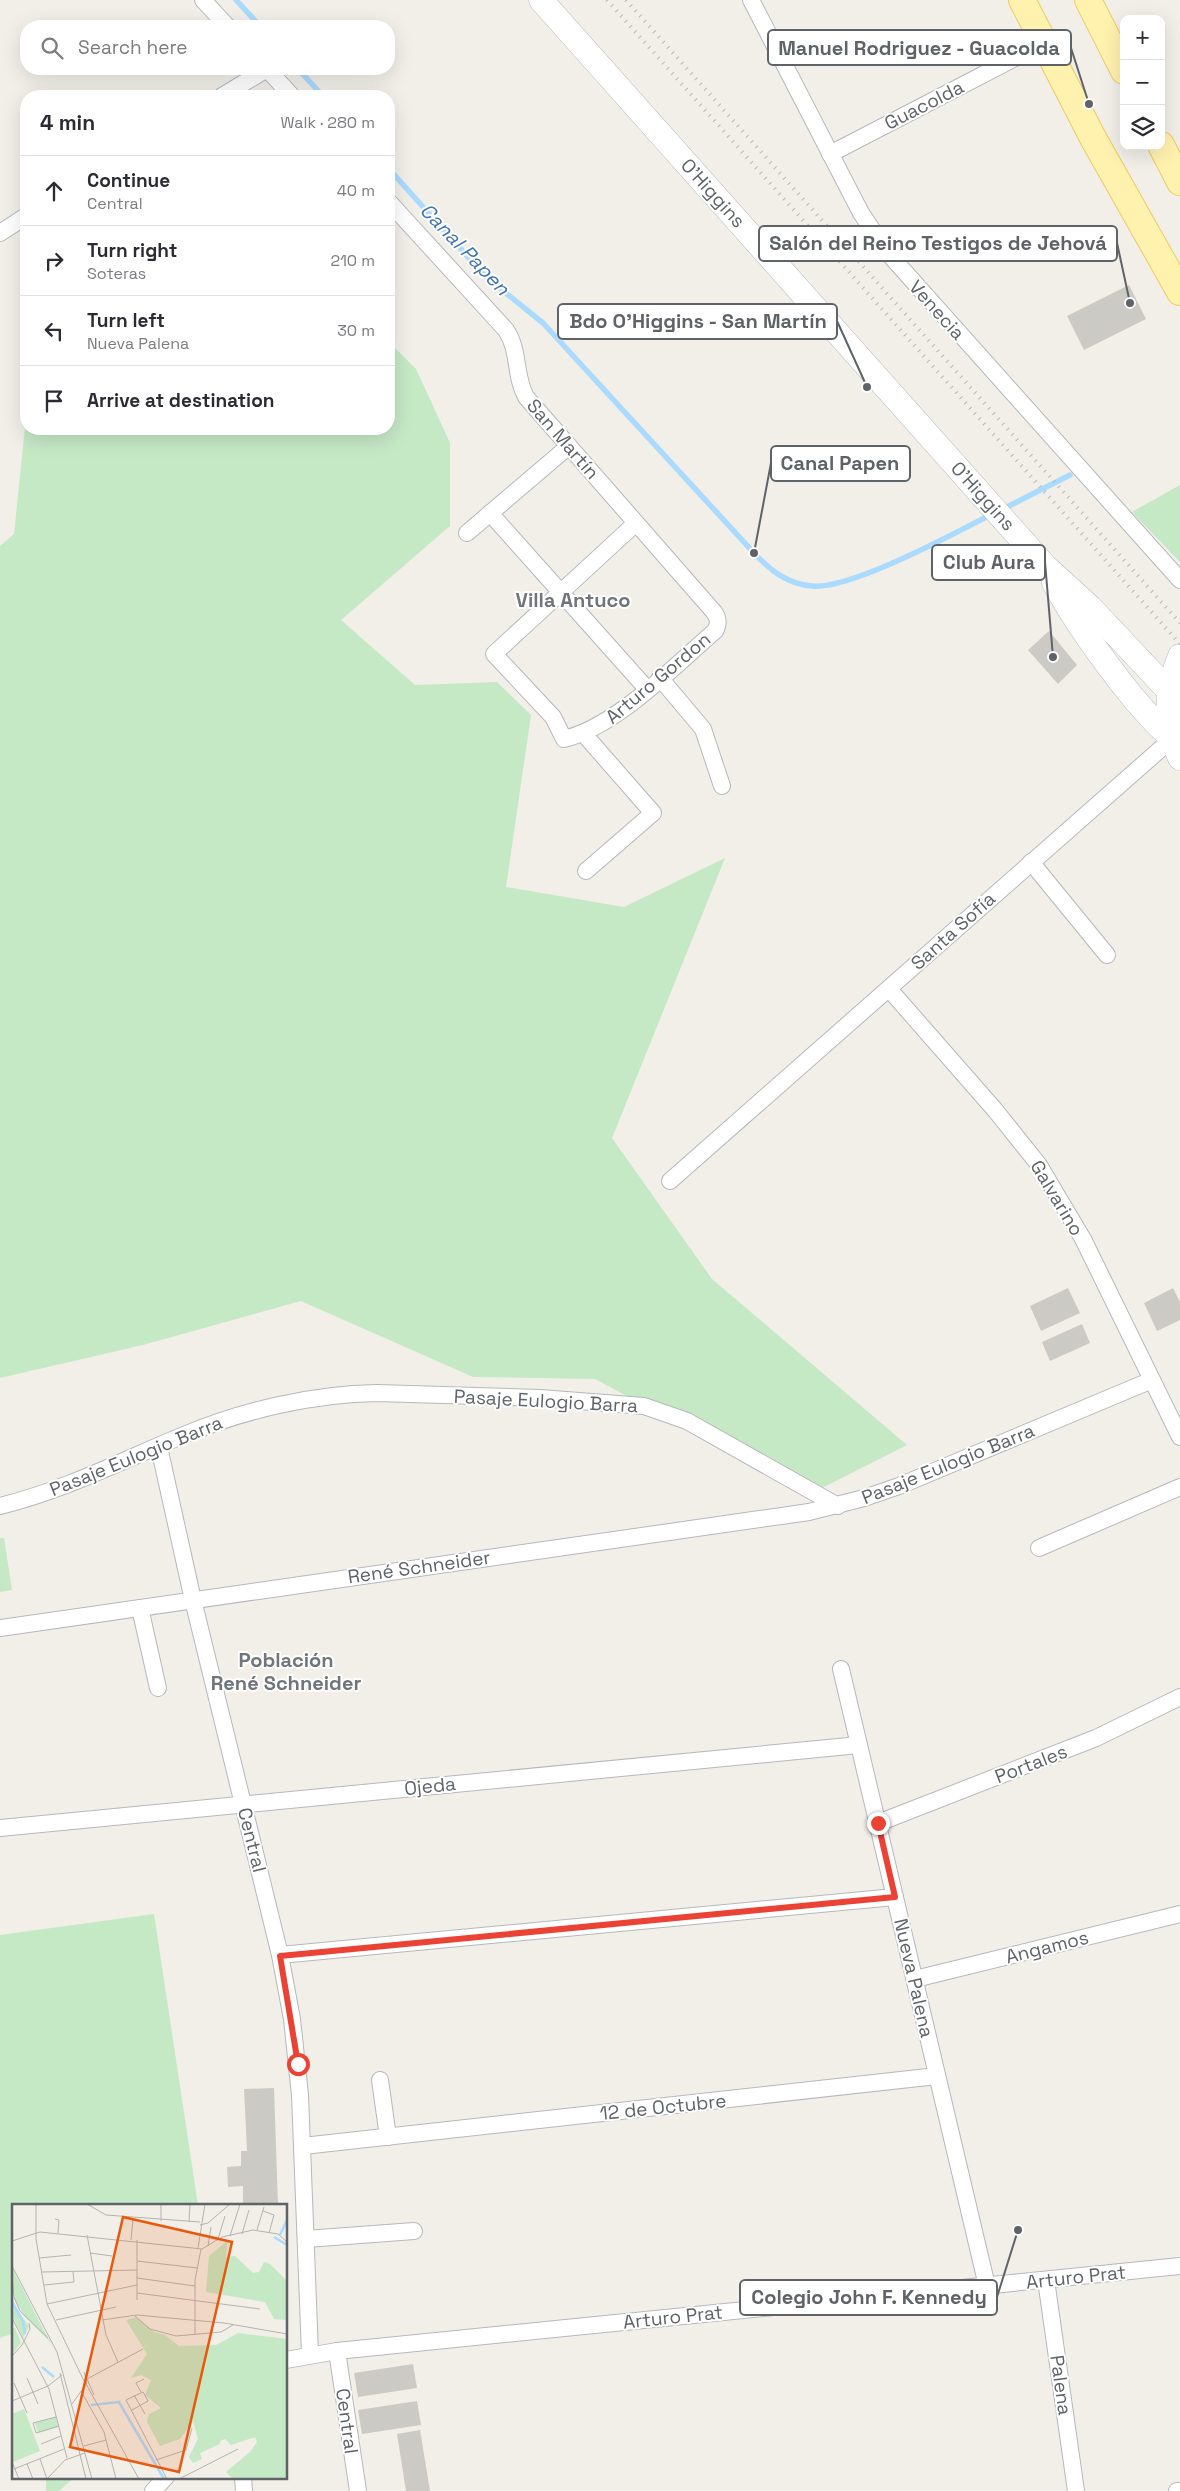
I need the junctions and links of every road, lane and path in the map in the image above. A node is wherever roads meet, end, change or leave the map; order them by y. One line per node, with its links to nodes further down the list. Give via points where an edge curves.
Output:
1 (203, 0): 6 (street)
2 (541, 0): 24 (street, O'Higgins)
3 (751, 0): 14 (street, Venecia)
4 (1022, 0): 7 (main road)
5 (1088, 0): 8 (main road)
6 (221, 20)
7 (1044, 43): 14 (street, Guacolda); 19 (main road, via 1093,138)
8 (1120, 63)
9 (257, 75): 11 (street)
10 (273, 75): 12 (street)
11 (232, 90)
12 (286, 90)
13 (1164, 150): 15 (main road)
14 (830, 154): 25 (street, Venecia, via 886,252)
15 (1180, 182)
16 (395, 209): 20 (street, San Martín, via 506,330 515,347 520,388)
17 (20, 220): 18 (street)
18 (0, 233)
19 (1180, 292)
20 (569, 446): 21 (street); 22 (street, San Martín)
21 (490, 513): 23 (street); 26 (street)
22 (636, 523): 26 (street); 27 (street, San Martín, via 714,612)
23 (467, 533)
24 (1045, 566): 31 (street, O'Higgins, via 1090,607); 32 (street, O'Higgins, via 1077,622)
25 (1180, 580)
26 (561, 592): 30 (street); 33 (street, Arturo Gordon, via 494,654 553,717 564,739)
27 (718, 622): 29 (street, Arturo Gordon, via 714,631)
28 (1180, 656): 31 (street)
29 (660, 678): 30 (street, Arturo Gordon); 35 (street, via 703,729)
30 (647, 689): 33 (street, Arturo Gordon, via 617,715)
31 (1174, 702): 32 (street, via 1150,711); 34 (street)
32 (1142, 708): 34 (street, O'Higgins)
33 (583, 733): 37 (street, via 653,812)
34 (1176, 748): 36 (street, Santa Sofía)
35 (722, 786)
36 (1031, 862): 38 (street); 39 (street, Santa Sofía)
37 (586, 871)
38 (1107, 954)
39 (889, 989): 40 (street, Santa Sofía); 41 (street, Galvarino, via 995,1110 1038,1165 1075,1224)
40 (670, 1181)
41 (1152, 1380): 42 (street, Galvarino); 46 (street, Pasaje Eulogio Barra, via 899,1486)
42 (1180, 1437)
43 (159, 1447): 45 (street, Pasaje Eulogio Barra, via 61,1487); 46 (street, Pasaje Eulogio Barra, via 182,1435 238,1417 354,1393 629,1403 687,1421); 48 (street, Central)
44 (1180, 1487): 47 (street)
45 (0, 1506)
46 (838, 1506): 48 (street, René Schneider)
47 (1039, 1548)
48 (193, 1600): 49 (street, René Schneider); 55 (street, Central)
49 (140, 1608): 50 (street, René Schneider); 52 (street)
50 (0, 1628)
51 (841, 1670): 54 (street, Nueva Palena)
52 (158, 1688)
53 (1180, 1697): 56 (street, Portales, via 1096,1738)
54 (859, 1744): 55 (street, Ojeda); 56 (street, Nueva Palena)
55 (243, 1804): 57 (street, Ojeda); 60 (street, Central)
56 (878, 1823): 58 (street, Nueva Palena)
57 (0, 1828)
58 (895, 1897): 60 (street); 61 (street, Nueva Palena)
59 (1180, 1914): 61 (street, Angamos)
60 (280, 1956): 65 (street, Central, via 295,2041)
61 (915, 1980): 62 (street, Nueva Palena)
62 (938, 2076): 64 (street, 12 de Octubre); 70 (street, Nueva Palena)
63 (380, 2080): 64 (street)
64 (388, 2137): 65 (street, 12 de Octubre)
65 (303, 2146): 67 (street, Central)
66 (414, 2231): 67 (street)
67 (306, 2239): 72 (street, Central)
68 (1180, 2266): 69 (street, Arturo Prat)
69 (1046, 2280): 70 (street, Arturo Prat); 79 (street, Palena)
70 (987, 2286): 71 (street, Arturo Prat)
71 (337, 2351): 72 (street, Arturo Prat); 78 (street, Central)
72 (310, 2354): 73 (street, Arturo Prat)
73 (288, 2360)
74 (165, 2478): 76 (street)
75 (243, 2478): 77 (street)
76 (152, 2491)
77 (244, 2491)
78 (358, 2491)
79 (1076, 2491)

